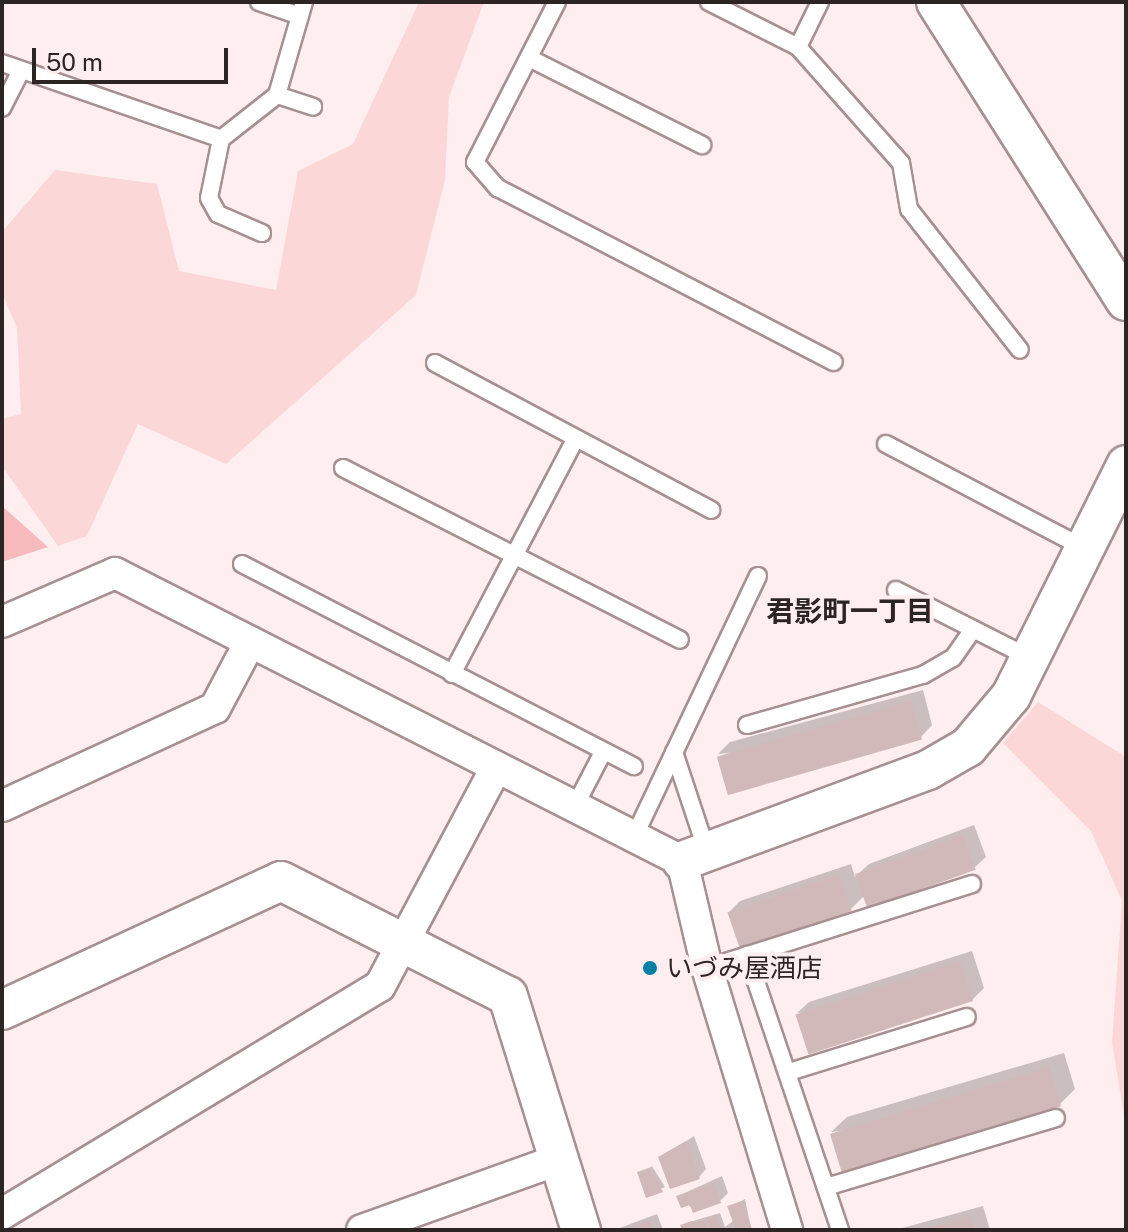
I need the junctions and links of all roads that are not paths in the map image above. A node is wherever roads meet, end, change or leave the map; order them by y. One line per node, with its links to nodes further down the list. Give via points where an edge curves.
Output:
1 (259, 2): 6 (lane)
2 (557, 2): 8 (lane)
3 (709, 2): 7 (lane)
4 (820, 2): 7 (lane)
5 (936, 2): 17 (street)
6 (302, 9): 11 (lane)
7 (798, 47): 18 (lane, via 901,163 909,209)
8 (529, 58): 15 (lane); 19 (lane, via 475,162 498,188)
9 (2, 63): 10 (lane)
10 (20, 73): 13 (lane); 14 (lane)
11 (277, 95): 12 (lane); 14 (lane)
12 (313, 107)
13 (2, 108)
14 (221, 139): 16 (lane, via 209,198 218,214)
15 (702, 145)
16 (262, 233)
17 (1126, 301)
18 (1020, 350)
19 (834, 362)
20 (435, 363): 21 (lane)
21 (575, 440): 25 (lane); 27 (lane)
22 (886, 444): 26 (lane)
23 (1126, 465): 26 (street)
24 (343, 468): 27 (lane)
25 (711, 510)
26 (1084, 548): 35 (street)
27 (515, 555): 33 (lane); 36 (lane)
28 (242, 564): 36 (lane)
29 (758, 576): 39 (lane)
30 (896, 590): 32 (lane)
31 (2, 622): 34 (street, via 115,573)
32 (973, 629): 35 (lane); 37 (lane, via 953,658 923,675)
33 (680, 640)
34 (250, 642): 41 (street); 42 (street, via 215,708)
35 (1030, 658): 45 (street, via 1011,696 968,747 928,770)
36 (452, 674): 38 (lane)
37 (747, 725)
38 (603, 752): 40 (lane); 43 (lane)
39 (674, 752): 44 (lane); 45 (lane)
40 (634, 766)
41 (495, 770): 43 (street); 47 (street)
42 (2, 806)
43 (574, 808): 44 (street)
44 (634, 837): 45 (street)
45 (695, 856): 49 (street)
46 (972, 884): 48 (lane)
47 (404, 942): 50 (street, via 281,881); 54 (street, via 508,996); 56 (street, via 380,986)
48 (747, 955): 49 (lane); 52 (lane)
49 (707, 968): 59 (street)
50 (2, 1010)
51 (967, 1017): 52 (lane)
52 (789, 1072): 55 (lane)
53 (1056, 1118): 55 (lane)
54 (558, 1160): 57 (street); 58 (street)
55 (826, 1187): 60 (lane)
56 (2, 1214)
57 (362, 1230)
58 (581, 1230)
59 (787, 1230)
60 (840, 1230)

